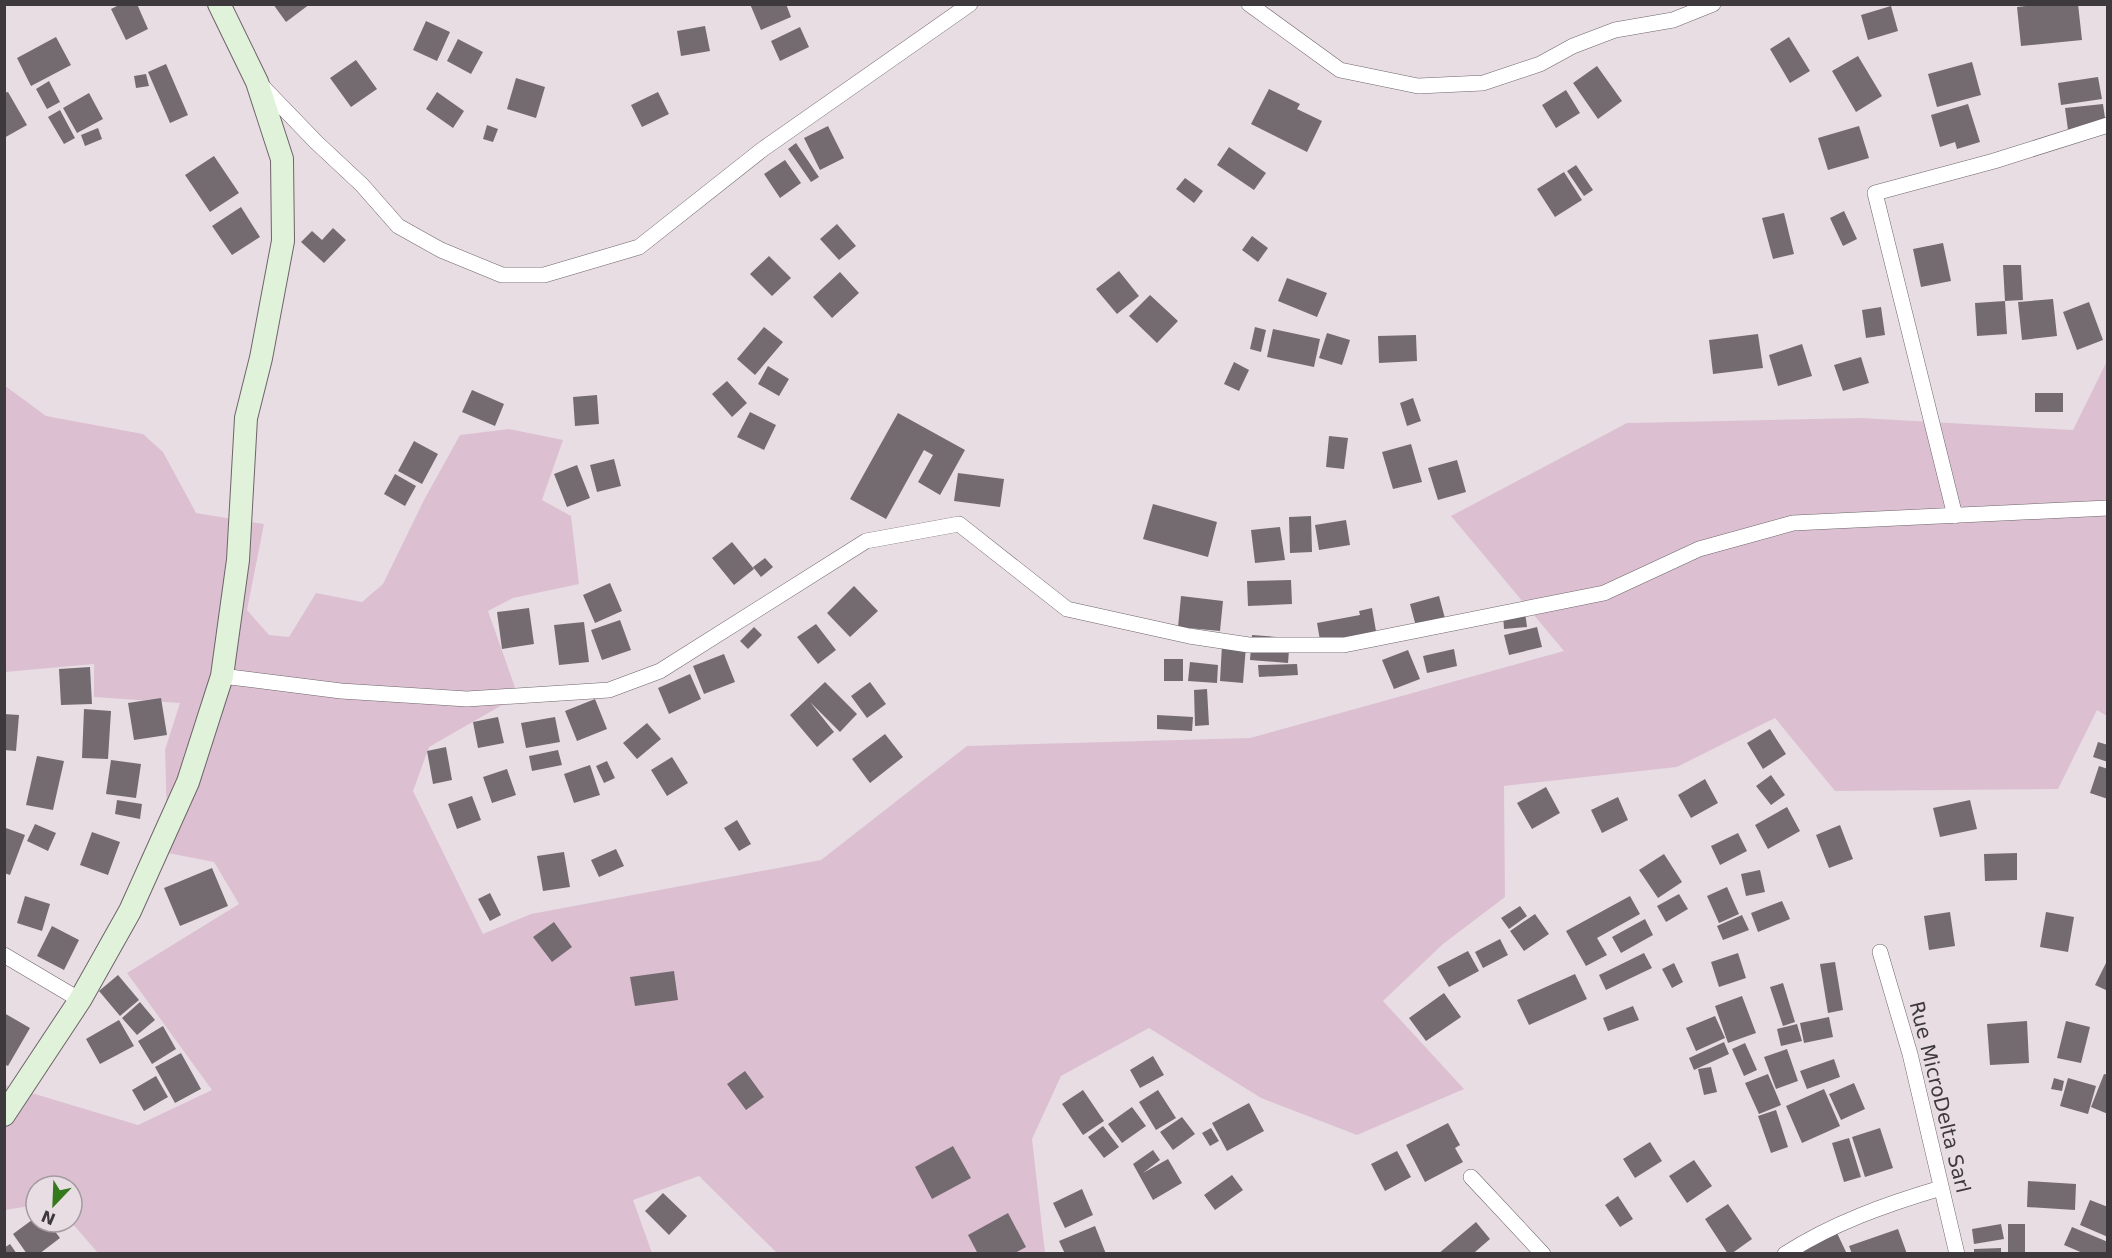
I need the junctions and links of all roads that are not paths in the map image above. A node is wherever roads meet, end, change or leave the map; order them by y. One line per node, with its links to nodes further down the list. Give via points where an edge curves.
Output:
1 (219, 4): 5 (street)
2 (970, 4): 5 (street, via 763,149 639,247 544,275 502,275 441,250 398,226)
3 (1249, 4): 4 (street, via 1340,70 1418,86 1483,83 1540,64 1615,30 1673,20)
4 (1713, 4)
5 (258, 82): 9 (street, via 282,159 283,241 246,418 238,560)
6 (2108, 125): 8 (street, via 1875,193)
7 (2108, 508): 8 (street)
8 (1955, 516): 9 (street, via 1793,523 1699,549 1604,593 1344,645 1249,645 1067,609 959,524 866,541 660,671 609,690 467,699)
9 (222, 676): 12 (street, via 188,782 130,911)
10 (1880, 952): 15 (street, Rue MicroDelta Sarl, via 1910,1054)
11 (4, 955): 12 (street)
12 (80, 1000): 13 (street)
13 (4, 1115)
14 (1471, 1177): 16 (street)
15 (1941, 1188): 17 (street, via 1880,1206); 18 (street, Rue MicroDelta Sarl)
16 (1543, 1254)
17 (1785, 1254)
18 (1957, 1254)

